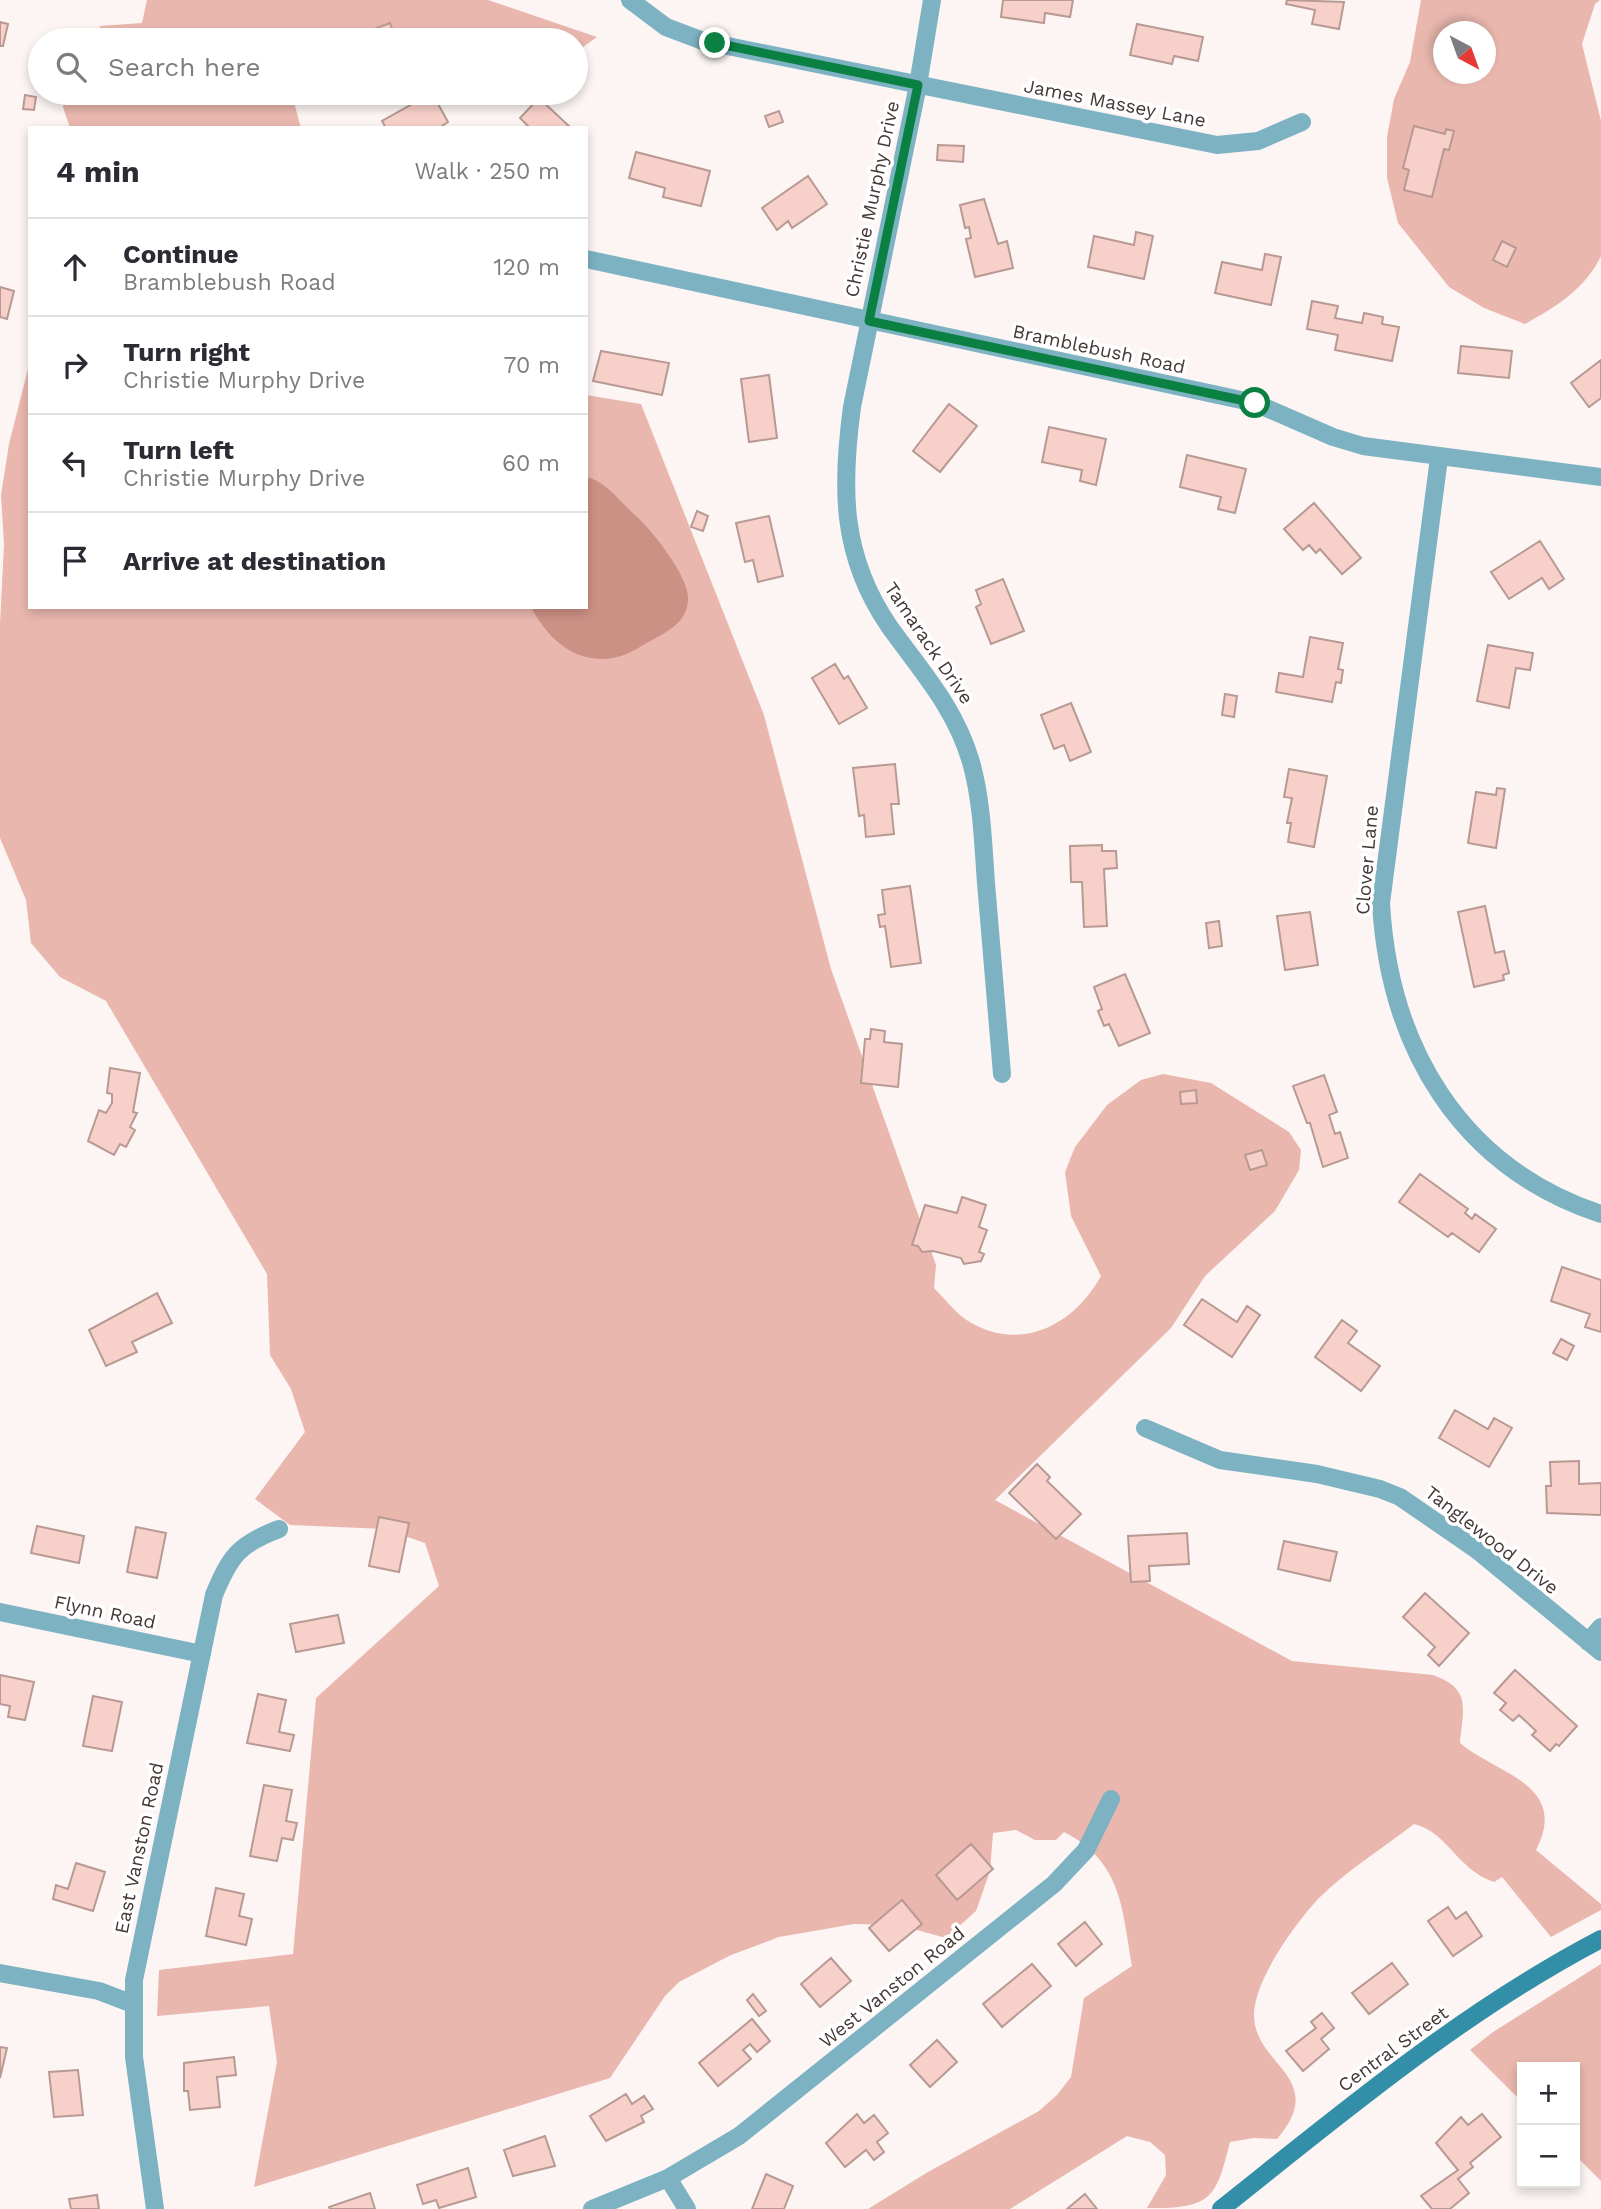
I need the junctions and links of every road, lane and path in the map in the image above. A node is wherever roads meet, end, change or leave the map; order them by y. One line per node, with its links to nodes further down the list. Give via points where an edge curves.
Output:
1 (630, 0): 3 (street, Christie Murphy Drive, via 655,21 690,37)
2 (932, 0): 3 (street, Christie Murphy Drive)
3 (918, 85): 4 (street, James Massey Lane, via 1217,145 1258,141); 6 (street, Christie Murphy Drive)
4 (1302, 122)
5 (588, 258): 6 (street, Bramblebush Road)
6 (869, 321): 7 (street, Bramblebush Road, via 1255,403 1363,446); 9 (street, Tamarack Drive, via 845,459 848,524 875,603 946,703 972,763 980,808)
7 (1439, 458): 8 (street, Bramblebush Road); 10 (street, Clover Lane, via 1381,902 1383,944 1408,1036 1431,1082 1462,1123 1520,1174)
8 (1601, 477)
9 (1002, 1074)
10 (1601, 1214)
11 (1145, 1428): 15 (street, Tanglewood Drive, via 1220,1460 1317,1474 1400,1497 1476,1550)
12 (279, 1529): 16 (street, East Vanston Road, via 249,1540 229,1563 214,1595)
13 (0, 1612): 16 (street, Flynn Road)
14 (1601, 1627): 15 (street)
15 (1595, 1647)
16 (202, 1654): 20 (street, East Vanston Road, via 137,1956)
17 (1111, 1798): 21 (street, West Vanston Road, via 1086,1850 1054,1884 739,2136)
18 (1601, 1939): 25 (main road, Central Street, via 1446,2035)
19 (0, 1973): 20 (street, via 99,1991)
20 (133, 2004): 22 (street, East Vanston Road, via 134,2057)
21 (668, 2178): 23 (street); 24 (street)
22 (155, 2209)
23 (592, 2209)
24 (688, 2209)
25 (1221, 2209)

